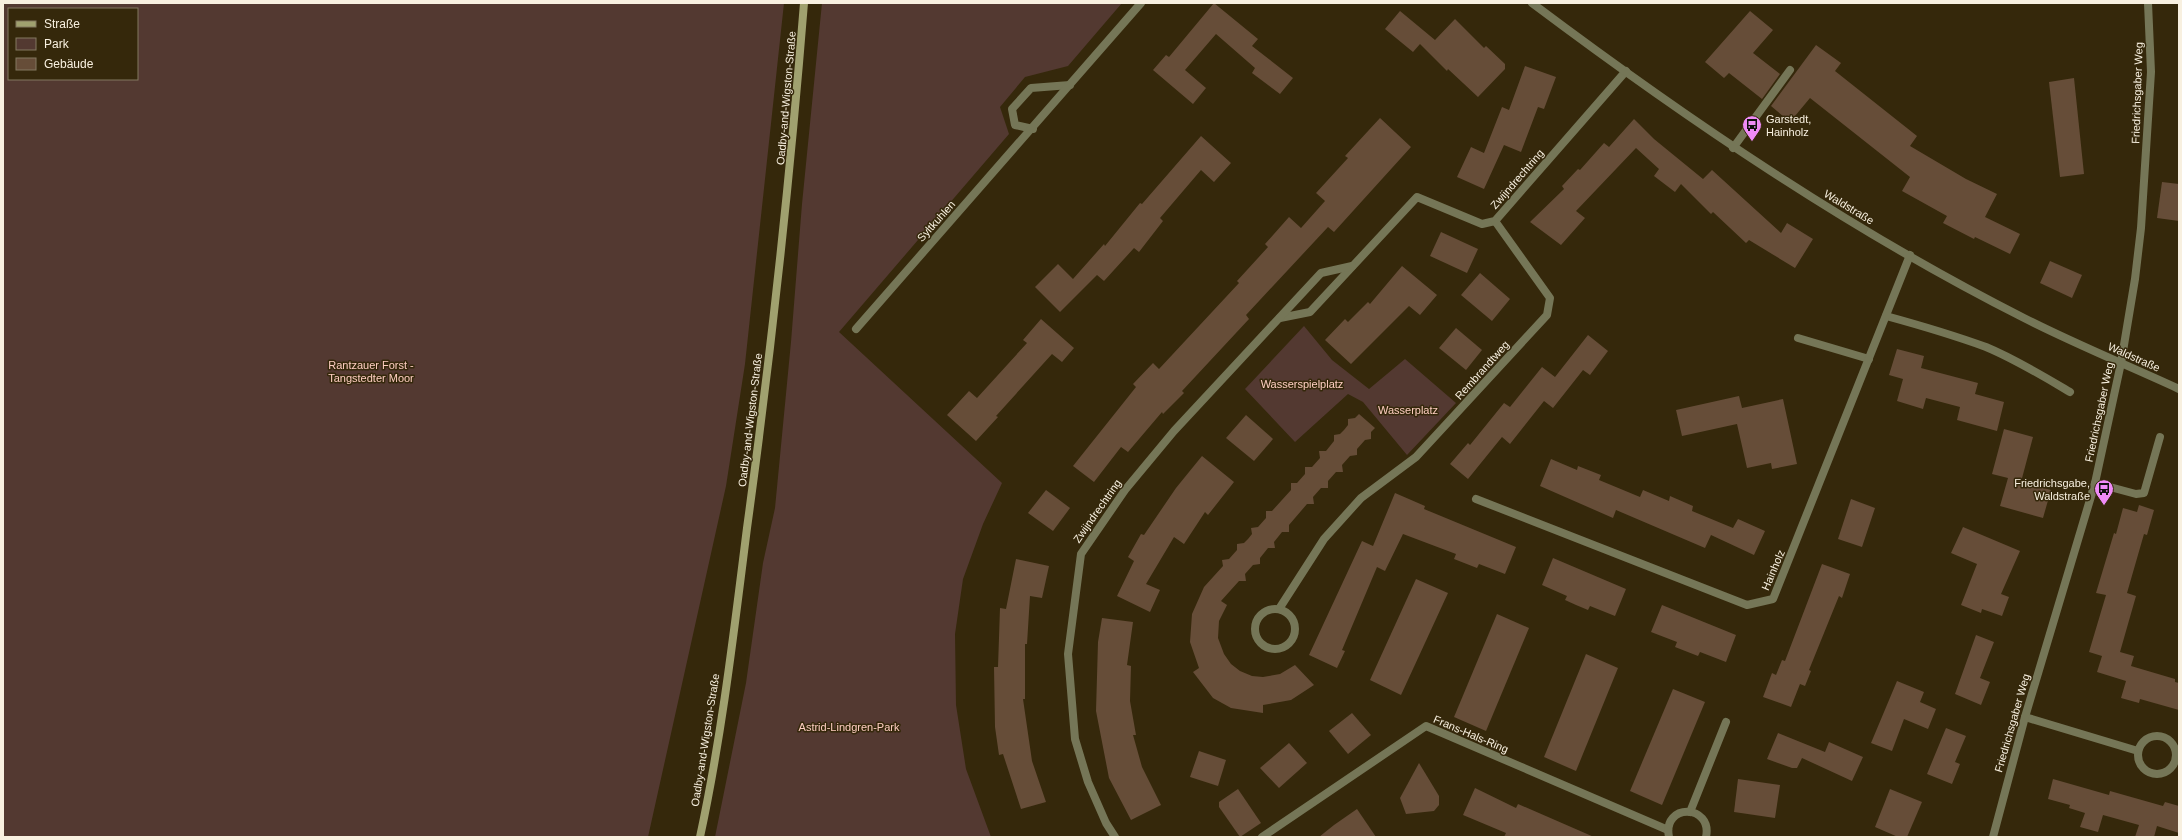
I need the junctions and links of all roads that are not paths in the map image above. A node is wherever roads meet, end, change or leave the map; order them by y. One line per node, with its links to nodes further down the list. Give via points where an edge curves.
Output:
1 (804, 3): 30 (main road, Oadby-and-Wigston-Straße, via 791,164 768,373 725,688)
2 (1141, 3): 7 (street, Syltkuhlen)
3 (1534, 3): 6 (street, Waldstraße)
4 (2148, 3): 18 (street, Friedrichsgaber Weg, via 2151,72 2141,228)
5 (1790, 70): 9 (street)
6 (1626, 71): 9 (street, Waldstraße); 10 (street, Zwijndrechtring)
7 (1070, 85): 8 (street, Syltkuhlen); 8 (street, via 1031,88 1012,109 1015,125)
8 (1033, 129): 15 (street, Syltkuhlen)
9 (1733, 148): 11 (street, Waldstraße)
10 (1495, 221): 12 (street, Zwijndrechtring, via 1482,224 1417,197); 24 (street, Rembrandtweg, via 1550,298 1547,315 1416,458 1361,498 1324,539)
11 (1910, 255): 13 (street, Hainholz); 18 (street, Waldstraße, via 2022,317)
12 (1352, 266): 14 (street, Zwijndrechtring, via 1321,273); 14 (street, Zwijndrechtring, via 1310,312)
13 (1886, 316): 17 (street, Hainholz); 20 (street, via 1934,329 1987,348)
14 (1280, 318): 31 (street, Zwijndrechtring, via 1174,431 1125,490 1081,554 1068,654 1075,739 1088,782)
15 (856, 329)
16 (1798, 338): 17 (street)
17 (1869, 359): 23 (street, Hainholz, via 1773,599 1747,605)
18 (2121, 364): 19 (street, Waldstraße); 22 (street, Friedrichsgaber Weg)
19 (2179, 389)
20 (2070, 392)
21 (2160, 437): 22 (street, via 2144,493 2136,494)
22 (2095, 483): 25 (street, Friedrichsgaber Weg)
23 (1476, 498)
24 (1279, 609): 24 (street, via 1290,615 1295,626 1294,638 1286,647 1273,650 1261,645 1255,633 1256,620 1266,611)
25 (2025, 717): 27 (street); 34 (street, Friedrichsgaber Weg)
26 (1726, 722): 28 (street)
27 (2138, 751): 27 (street, via 2140,764 2149,773 2162,773 2168,770 2175,760 2175,748 2167,739 2161,737 2155,736 2144,741)
28 (1690, 812): 29 (street, Frans-Hals-Ring, via 1678,814 1673,818); 33 (street, via 1702,818)
29 (1668, 833): 32 (street, Frans-Hals-Ring, via 1426,726)
30 (700, 837)
31 (1115, 837)
32 (1262, 837)
33 (1706, 837)
34 (1993, 837)

